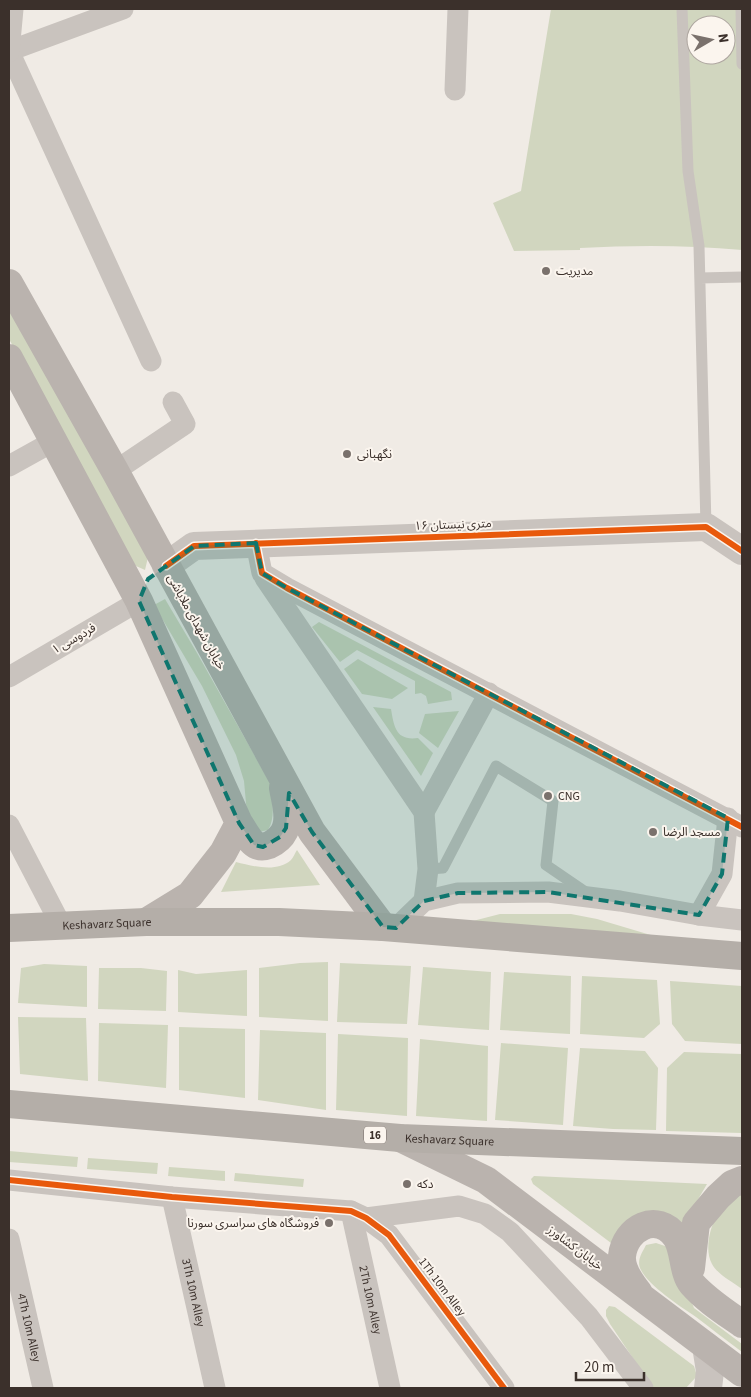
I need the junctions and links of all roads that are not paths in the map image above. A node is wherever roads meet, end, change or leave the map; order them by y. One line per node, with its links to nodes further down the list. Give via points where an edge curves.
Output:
1 (13, 9): 6 (street)
2 (123, 9): 6 (street)
3 (458, 9): 8 (street)
4 (682, 9): 9 (lane, via 688,171 699,246)
5 (741, 9): 7 (lane)
6 (9, 52): 13 (street)
7 (742, 64)
8 (455, 90)
9 (700, 278): 10 (lane); 18 (lane)
10 (742, 278)
11 (9, 283): 17 (main road, خیابان شهدای ملاباشی)
12 (9, 358): 15 (main road)
13 (151, 361)
14 (173, 402): 17 (street, via 185,424)
15 (54, 441): 16 (street); 23 (main road)
16 (9, 466)
17 (115, 471): 21 (main road, خیابان شهدای ملاباشی)
18 (706, 527): 19 (street, ۱۶ متری نیستان); 20 (street)
19 (256, 543): 21 (street, ۱۶ متری نیستان, via 194,546); 22 (street)
20 (742, 551)
21 (166, 566): 23 (main road, via 148,579); 26 (main road, خیابان شهدای ملاباشی)
22 (262, 573): 25 (street); 27 (street)
23 (139, 601): 24 (street, فردوسی ۱); 29 (main road)
24 (9, 676)
25 (489, 693): 27 (street); 28 (street)
26 (282, 780): 29 (main road, via 287,816 286,828 280,838 263,847 254,845); 38 (main road, خیابان شهدای ملاباشی, via 312,832)
27 (424, 812): 31 (street)
28 (735, 822): 34 (street, via 722,874)
29 (239, 823): 36 (main road, via 223,853 190,896)
30 (9, 826): 37 (street)
31 (428, 869): 32 (lane, via 443,868 496,766 553,801 546,865); 33 (street)
32 (595, 898): 33 (street, via 548,892 458,893); 34 (street)
33 (424, 901): 38 (street)
34 (699, 915): 35 (street)
35 (742, 920)
36 (146, 922): 37 (highway, Keshavarz Square); 38 (highway, Keshavarz Square, via 279,922)
37 (60, 925): 39 (highway, Keshavarz Square)
38 (390, 927): 40 (highway, Keshavarz Square)
39 (9, 928)
40 (742, 956)
41 (9, 1104): 42 (highway, Keshavarz Square / 16)
42 (400, 1138): 43 (highway, Keshavarz Square / 16); 50 (main road, خیابان کشاورز, via 486,1180)
43 (742, 1150)
44 (9, 1180): 46 (street)
45 (742, 1180): 49 (main road, via 732,1184 718,1197 696,1224)
46 (172, 1197): 47 (street); 55 (street, 3Th 10m Alley)
47 (358, 1214): 56 (street, 2Th 10m Alley); 57 (street, 1Th 10m Alley, via 389,1236); 58 (street, via 459,1206 485,1214 510,1232 589,1317)
48 (9, 1238): 54 (street, 4Th 10m Alley)
49 (690, 1282): 50 (main road, via 677,1239 668,1228 657,1224 639,1226 623,1246 622,1260 629,1279); 51 (main road, via 708,1300)
50 (646, 1302): 52 (main road, خیابان کشاورز)
51 (742, 1324)
52 (706, 1346): 53 (main road, خیابان کشاورز); 59 (street, via 710,1370)
53 (742, 1373)
54 (43, 1388)
55 (215, 1388)
56 (390, 1388)
57 (504, 1388)
58 (643, 1388)
59 (708, 1388)

